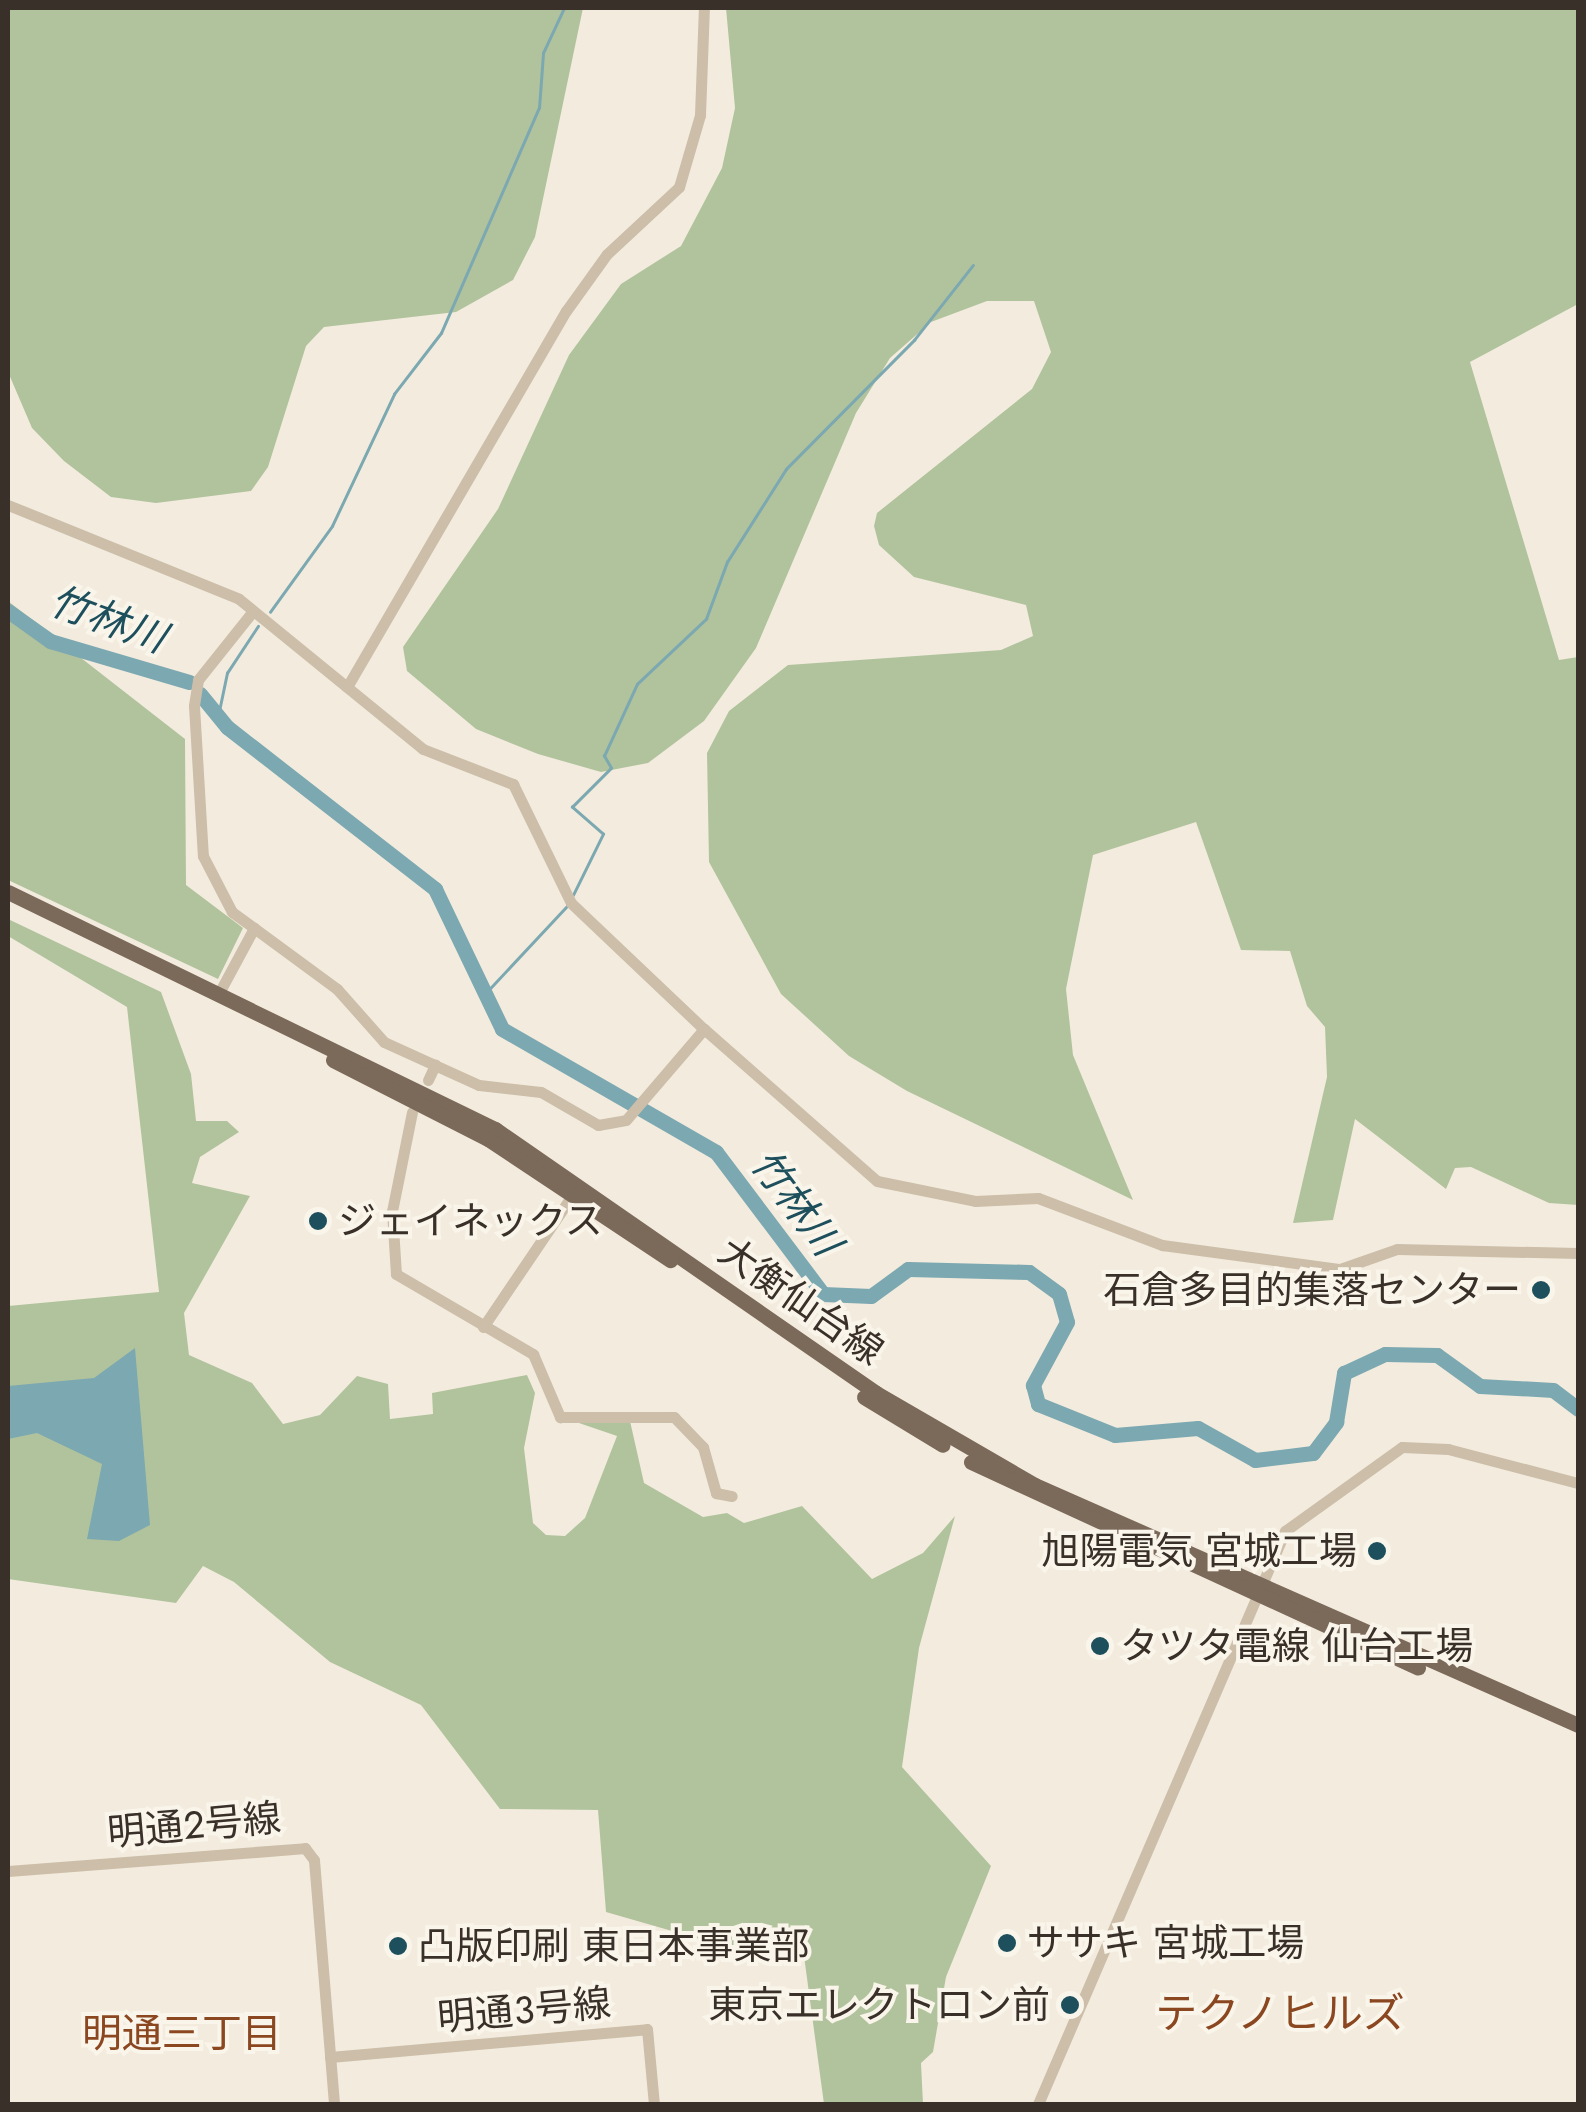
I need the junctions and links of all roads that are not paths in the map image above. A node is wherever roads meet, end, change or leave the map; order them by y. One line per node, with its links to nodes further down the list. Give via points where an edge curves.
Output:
1 (704, 8): 4 (street, via 700,115 680,186 607,254 566,311)
2 (8, 505): 3 (street)
3 (253, 611): 4 (street); 7 (street, via 198,680 194,706 203,856 232,912)
4 (347, 687): 9 (street, via 430,753 517,789 571,903)
5 (8, 892): 8 (main road, 大衡仙台線)
6 (8, 904): 13 (main road, 大衡仙台線, via 438,1111)
7 (254, 928): 8 (street); 10 (street, via 337,989 368,1030)
8 (220, 993): 18 (main road, 大衡仙台線, via 495,1128 984,1458)
9 (704, 1029): 10 (street, via 634,1112 598,1125 541,1092 479,1085); 14 (street, via 878,1181 918,1194 1038,1198 1162,1246 1317,1268 1397,1249)
10 (435, 1065): 11 (street)
11 (428, 1080)
12 (412, 1112): 15 (street, via 400,1142 390,1264 405,1284)
13 (573, 1194): 15 (street); 18 (main road, 大衡仙台線, via 903,1422 1037,1498)
14 (1578, 1252)
15 (483, 1326): 17 (street, via 532,1354 560,1418 674,1417 703,1447 716,1493)
16 (1578, 1483): 18 (street, via 1448,1448 1402,1447 1285,1531)
17 (732, 1496)
18 (1257, 1592): 19 (main road, 大衡仙台線); 20 (main road, 大衡仙台線); 25 (street)
19 (1578, 1725)
20 (1578, 1734)
21 (8, 1871): 22 (street, 明通２号線, via 305,1848 314,1860)
22 (330, 2057): 23 (street, 明通２号線); 24 (street, 明通３号線, via 647,2029)
23 (334, 2104)
24 (654, 2104)
25 (1038, 2104)

